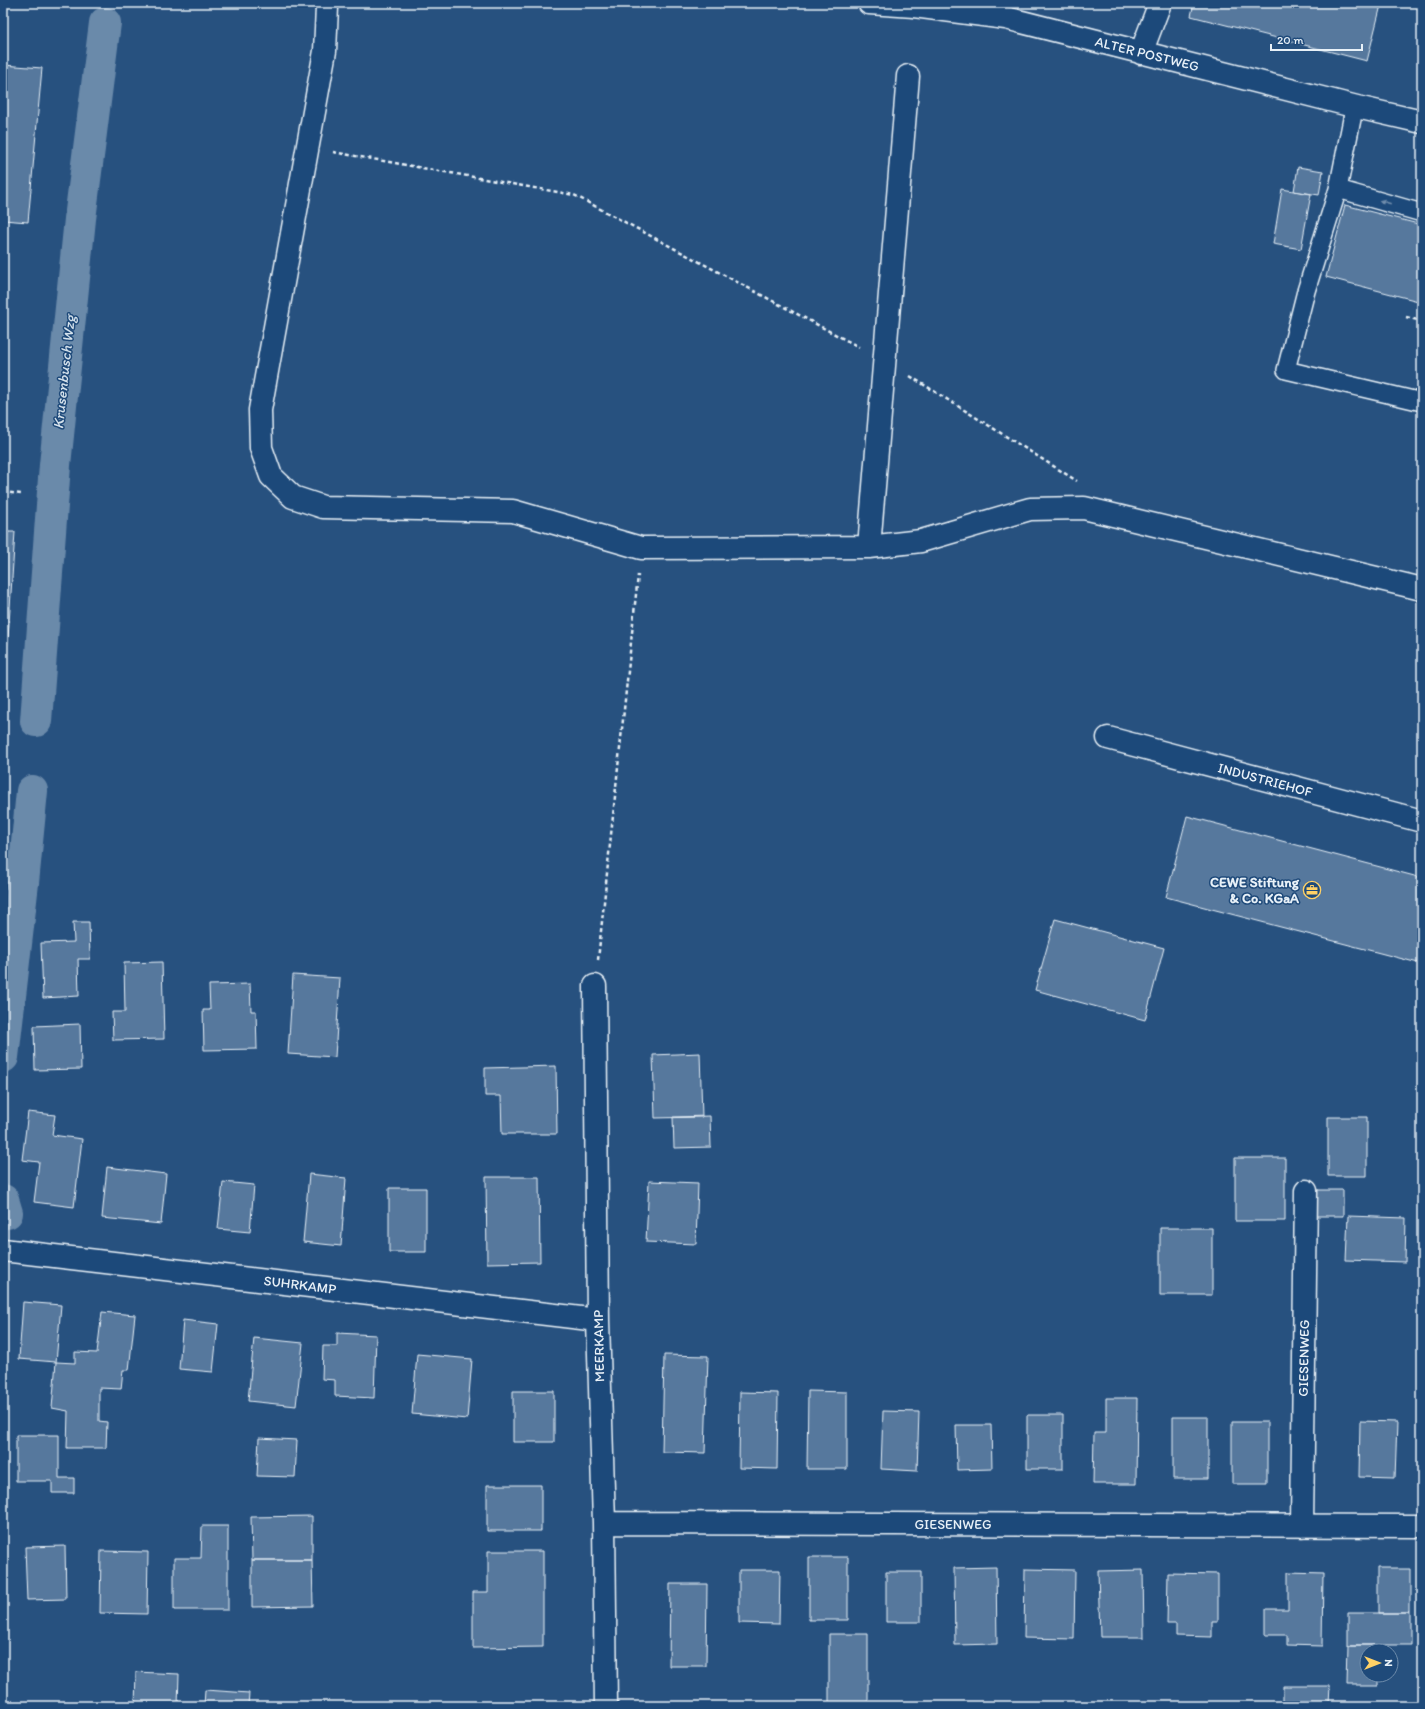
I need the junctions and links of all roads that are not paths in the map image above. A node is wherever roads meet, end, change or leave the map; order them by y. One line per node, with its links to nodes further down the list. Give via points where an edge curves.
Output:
1 (869, 3): 3 (street, ALTER POSTWEG)
2 (1160, 3): 5 (street)
3 (914, 4): 5 (street, ALTER POSTWEG, via 1006,18)
4 (328, 7): 12 (street, via 325,51 260,410 261,448 271,476 293,497 323,507 513,511 641,548)
5 (1141, 53): 7 (street, ALTER POSTWEG)
6 (908, 76): 12 (street)
7 (1357, 107): 8 (street, ALTER POSTWEG); 9 (lane, via 1353,114)
8 (1422, 122)
9 (1338, 189): 10 (lane, one-way to 9); 11 (lane, via 1306,291 1286,370)
10 (1422, 213)
11 (1422, 402)
12 (869, 547): 13 (street, via 921,541 1030,509 1084,508)
13 (1422, 589)
14 (1108, 738): 15 (street, INDUSTRIEHOF)
15 (1422, 822)
16 (595, 986): 19 (street, MEERKAMP)
17 (1306, 1191): 21 (street, GIESENWEG)
18 (3, 1250): 19 (street, SUHRKAMP)
19 (598, 1320): 20 (street, MEERKAMP)
20 (604, 1523): 21 (street, GIESENWEG); 23 (street, MEERKAMP)
21 (1302, 1526): 22 (street, GIESENWEG)
22 (1422, 1526)
23 (606, 1706)

